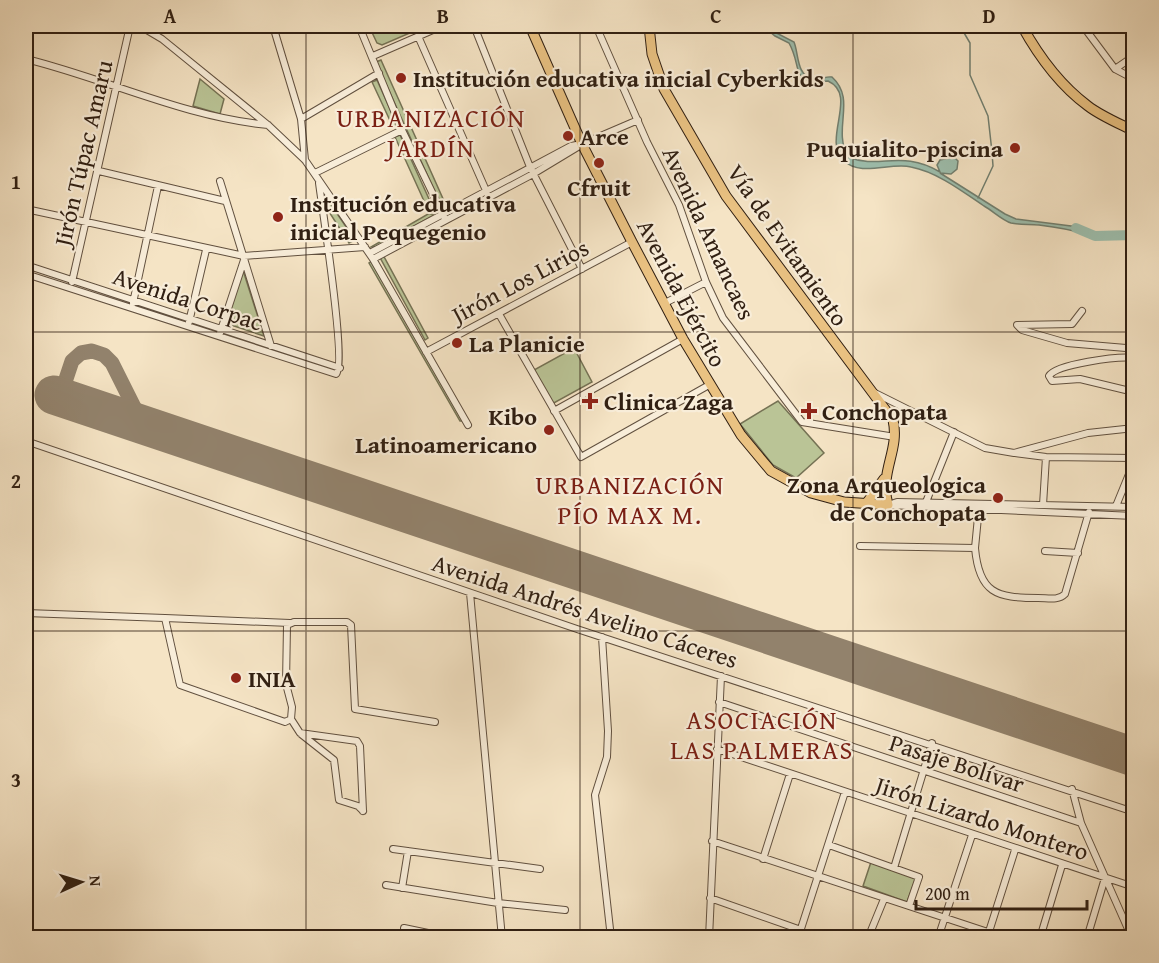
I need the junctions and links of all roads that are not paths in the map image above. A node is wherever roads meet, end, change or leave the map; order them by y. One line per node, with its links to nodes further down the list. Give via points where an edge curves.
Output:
1 (130, 26): 19 (street, Jirón Túpac Amaru)
2 (140, 26): 22 (street, via 162,39)
3 (273, 26): 20 (street)
4 (359, 26): 13 (street)
5 (442, 26): 12 (street)
6 (474, 26): 28 (street)
7 (530, 26): 25 (highway, Avenida Ejército)
8 (596, 26): 21 (street, Avenida Amancaes)
9 (649, 26): 64 (highway, Vía de Evitamiento, via 654,63 664,89 726,196)
10 (1022, 26): 24 (highway, via 1046,63 1078,98)
11 (1083, 26): 16 (street)
12 (418, 36): 13 (street); 33 (street)
13 (373, 56): 17 (street)
14 (1134, 56): 16 (street)
15 (26, 59): 19 (street)
16 (1115, 69): 18 (street)
17 (380, 73): 20 (street); 23 (street)
18 (1134, 79)
19 (117, 87): 22 (street, via 182,108); 27 (street, Jirón Túpac Amaru)
20 (301, 119): 26 (street)
21 (638, 120): 25 (street); 48 (street, Avenida Amancaes, via 682,214)
22 (268, 125): 26 (street)
23 (402, 130): 29 (street); 36 (street)
24 (1134, 131)
25 (582, 144): 28 (street, via 571,146); 39 (highway, Avenida Ejército)
26 (305, 160): 29 (street)
27 (99, 171): 32 (street); 37 (street, Jirón Túpac Amaru)
28 (532, 171): 33 (street); 45 (street)
29 (315, 173): 30 (street)
30 (318, 180): 40 (street); 42 (street)
31 (220, 181): 34 (street)
32 (158, 186): 34 (street); 38 (street)
33 (488, 195): 36 (street)
34 (225, 201): 43 (street)
35 (26, 209): 37 (street)
36 (444, 218): 42 (street)
37 (85, 222): 38 (street); 47 (street, Jirón Túpac Amaru)
38 (146, 235): 41 (street); 51 (street)
39 (632, 242): 45 (street, Jirón Los Lirios); 50 (highway, Avenida Ejército)
40 (329, 249): 42 (street); 43 (street); 62 (street)
41 (206, 250): 43 (street); 54 (street)
42 (369, 253): 59 (street)
43 (244, 258): 55 (street); 57 (street)
44 (26, 265): 47 (street, Avenida Corpac)
45 (582, 269): 53 (street, Jirón Los Lirios)
46 (26, 274): 49 (street, Avenida Corpac)
47 (72, 281): 49 (street, Jirón Túpac Amaru); 51 (street, Avenida Corpac)
48 (706, 282): 50 (street); 70 (street, Avenida Amancaes, via 723,318 802,422)
49 (71, 289): 51 (street, Avenida Corpac)
50 (665, 303): 56 (highway, Avenida Ejército)
51 (132, 304): 54 (street, Avenida Corpac)
52 (1082, 311): 58 (street, via 1072,324 1017,324 1022,330 1067,343)
53 (499, 314): 59 (street, Jirón Los Lirios); 66 (street)
54 (189, 323): 55 (street, Avenida Corpac)
55 (220, 333): 57 (street, Avenida Corpac); 60 (street, Avenida Corpac)
56 (683, 339): 63 (highway, Avenida Ejército); 66 (street)
57 (271, 344): 60 (street); 62 (street, Avenida Corpac)
58 (1134, 351)
59 (426, 352): 67 (street)
60 (269, 353): 62 (street, Avenida Corpac, via 336,374)
61 (1134, 358): 65 (street, via 1071,366 1049,376 1052,381 1080,379)
62 (340, 368)
63 (710, 385): 66 (street, via 581,457); 78 (highway, Avenida Ejército, via 741,435 771,471 811,493)
64 (873, 392): 69 (street); 70 (highway, Vía de Evitamiento, via 892,420)
65 (1134, 392)
66 (554, 411)
67 (468, 425)
68 (1134, 428): 72 (street, via 1088,433)
69 (954, 432): 72 (street, via 985,448); 77 (street)
70 (895, 437): 76 (highway)
71 (26, 441): 91 (street, Avenida Andrés Avelino Cáceres)
72 (1014, 453): 73 (street)
73 (1046, 458): 74 (street); 80 (street)
74 (1134, 460): 75 (street)
75 (1131, 477): 83 (street)
76 (884, 479): 78 (highway); 79 (highway)
77 (926, 502): 79 (street, Avenida Ejército); 81 (street, Avenida Ejército)
78 (866, 504): 79 (highway, Avenida Ejército)
79 (888, 504): 81 (street, Avenida Ejército)
80 (1043, 505): 81 (street, Avenida Ejército); 82 (street, Avenida Ejército)
81 (979, 506): 85 (street, Avenida Ejército); 88 (street)
82 (1091, 506): 83 (street, Avenida Ejército); 85 (street)
83 (1116, 506): 84 (street, Avenida Ejército)
84 (1134, 507)
85 (1088, 514): 86 (street, Avenida Ejército); 90 (street)
86 (1134, 516)
87 (860, 546): 88 (street)
88 (975, 548): 90 (street, via 978,573 992,591 1027,598 1063,597)
89 (1045, 551): 90 (street)
90 (1078, 554)
91 (471, 593): 95 (street, Avenida Andrés Avelino Cáceres); 117 (street)
92 (26, 613): 93 (street)
93 (165, 618): 94 (street); 98 (street, via 180,685 277,721)
94 (290, 623): 98 (street, via 286,684); 99 (street, via 351,625 357,711)
95 (602, 637): 96 (street, Avenida Andrés Avelino Cáceres); 139 (street, via 608,740 595,795)
96 (722, 676): 97 (street); 101 (street, Avenida Andrés Avelino Cáceres)
97 (719, 702): 102 (street); 103 (street, Pasaje Bolívar)
98 (291, 719): 100 (street)
99 (435, 722)
100 (300, 734): 100 (street, via 334,760 339,800 363,811 357,741)
101 (932, 744): 103 (street); 105 (street, Avenida Andrés Avelino Cáceres)
102 (717, 749): 104 (street, Jirón Lizardo Montero); 111 (street)
103 (923, 771): 107 (street); 109 (street, Pasaje Bolívar)
104 (790, 774): 106 (street, Jirón Lizardo Montero); 116 (street)
105 (1072, 789): 108 (street, Avenida Andrés Avelino Cáceres); 109 (street)
106 (845, 792): 107 (street, Jirón Lizardo Montero); 112 (street)
107 (909, 812): 110 (street, Jirón Lizardo Montero); 119 (street)
108 (1134, 812)
109 (1082, 824): 121 (street)
110 (972, 835): 114 (street, Jirón Lizardo Montero); 131 (street)
111 (712, 841): 116 (street); 126 (street)
112 (829, 845): 119 (street); 122 (street)
113 (393, 849): 115 (street)
114 (1015, 850): 118 (street, Jirón Lizardo Montero); 135 (street)
115 (408, 851): 117 (street); 125 (street)
116 (763, 859): 122 (street)
117 (495, 862): 120 (street); 128 (street)
118 (1062, 865): 121 (street, Jirón Lizardo Montero); 145 (street)
119 (894, 868): 129 (street, via 919,877)
120 (540, 869)
121 (1105, 877): 124 (street, Jirón Lizardo Montero); 136 (street); 146 (street)
122 (818, 878): 127 (street); 133 (street)
123 (386, 885): 125 (street)
124 (1134, 887)
125 (402, 888): 128 (street)
126 (710, 898): 133 (street); 134 (street)
127 (884, 899): 129 (street); 142 (street)
128 (498, 903): 130 (street); 138 (street)
129 (909, 906): 131 (street)
130 (565, 910)
131 (945, 918): 135 (street); 143 (street)
132 (404, 928): 137 (street)
133 (801, 930): 141 (street)
134 (709, 935): 140 (street)
135 (988, 935): 144 (street)
136 (1132, 935)
137 (452, 938)
138 (502, 938)
139 (610, 938)
140 (720, 938)
141 (798, 938)
142 (868, 938)
143 (938, 938)
144 (1006, 938)
145 (1040, 938)
146 (1087, 938)

